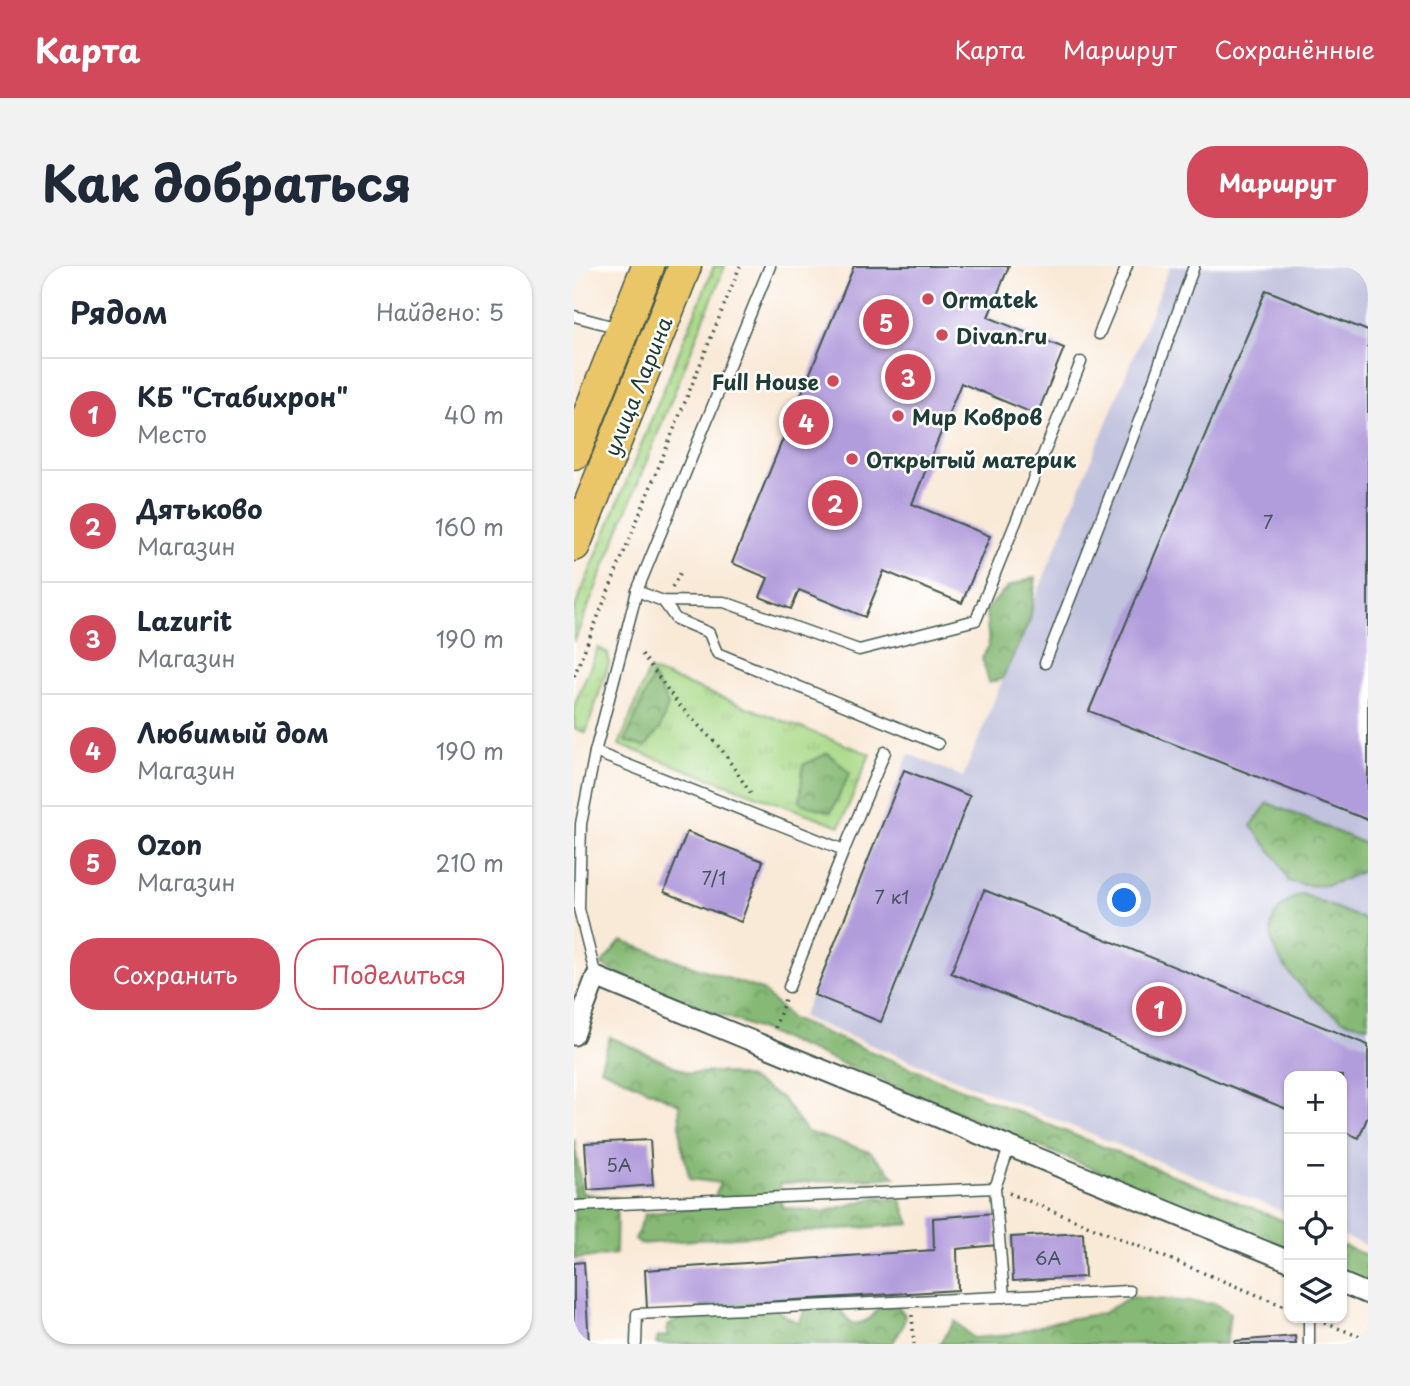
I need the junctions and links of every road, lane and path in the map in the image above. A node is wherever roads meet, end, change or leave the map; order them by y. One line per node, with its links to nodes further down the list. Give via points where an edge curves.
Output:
1 (648, 266): 8 (main road, улица Ларина)
2 (685, 266): 12 (main road, улица Ларина)
3 (740, 266): 17 (path)
4 (770, 266): 13 (lane)
5 (1127, 266): 9 (lane)
6 (1194, 266): 16 (lane)
7 (574, 316): 8 (lane)
8 (623, 329): 11 (main road, улица Ларина)
9 (1099, 334)
10 (1082, 362): 14 (lane, via 976,620 859,650 724,602)
11 (574, 453)
12 (574, 545)
13 (637, 591): 14 (lane); 19 (lane)
14 (663, 601): 18 (lane, via 676,619 709,633 717,653)
15 (642, 654): 21 (path, via 678,704 722,750)
16 (1045, 663)
17 (574, 676)
18 (938, 744)
19 (595, 752): 21 (lane); 23 (lane, via 581,824 579,909)
20 (885, 752): 22 (lane)
21 (768, 820): 22 (lane)
22 (844, 850): 24 (lane)
23 (596, 976): 26 (street); 27 (street)
24 (789, 987)
25 (785, 1001): 27 (path)
26 (574, 1035)
27 (768, 1047): 28 (street)
28 (1010, 1145): 29 (lane); 31 (street)
29 (995, 1188): 30 (lane); 35 (lane); 37 (path)
30 (574, 1206)
31 (1287, 1260)
32 (1347, 1285): 34 (street)
33 (1129, 1291): 35 (lane)
34 (1368, 1293)
35 (1004, 1297): 36 (lane)
36 (911, 1303): 41 (lane, via 637,1314); 42 (path)
37 (1284, 1306)
38 (1309, 1323): 43 (lane)
39 (1326, 1323): 40 (path)
40 (1368, 1340)
41 (636, 1344)
42 (914, 1344)
43 (1309, 1344)

